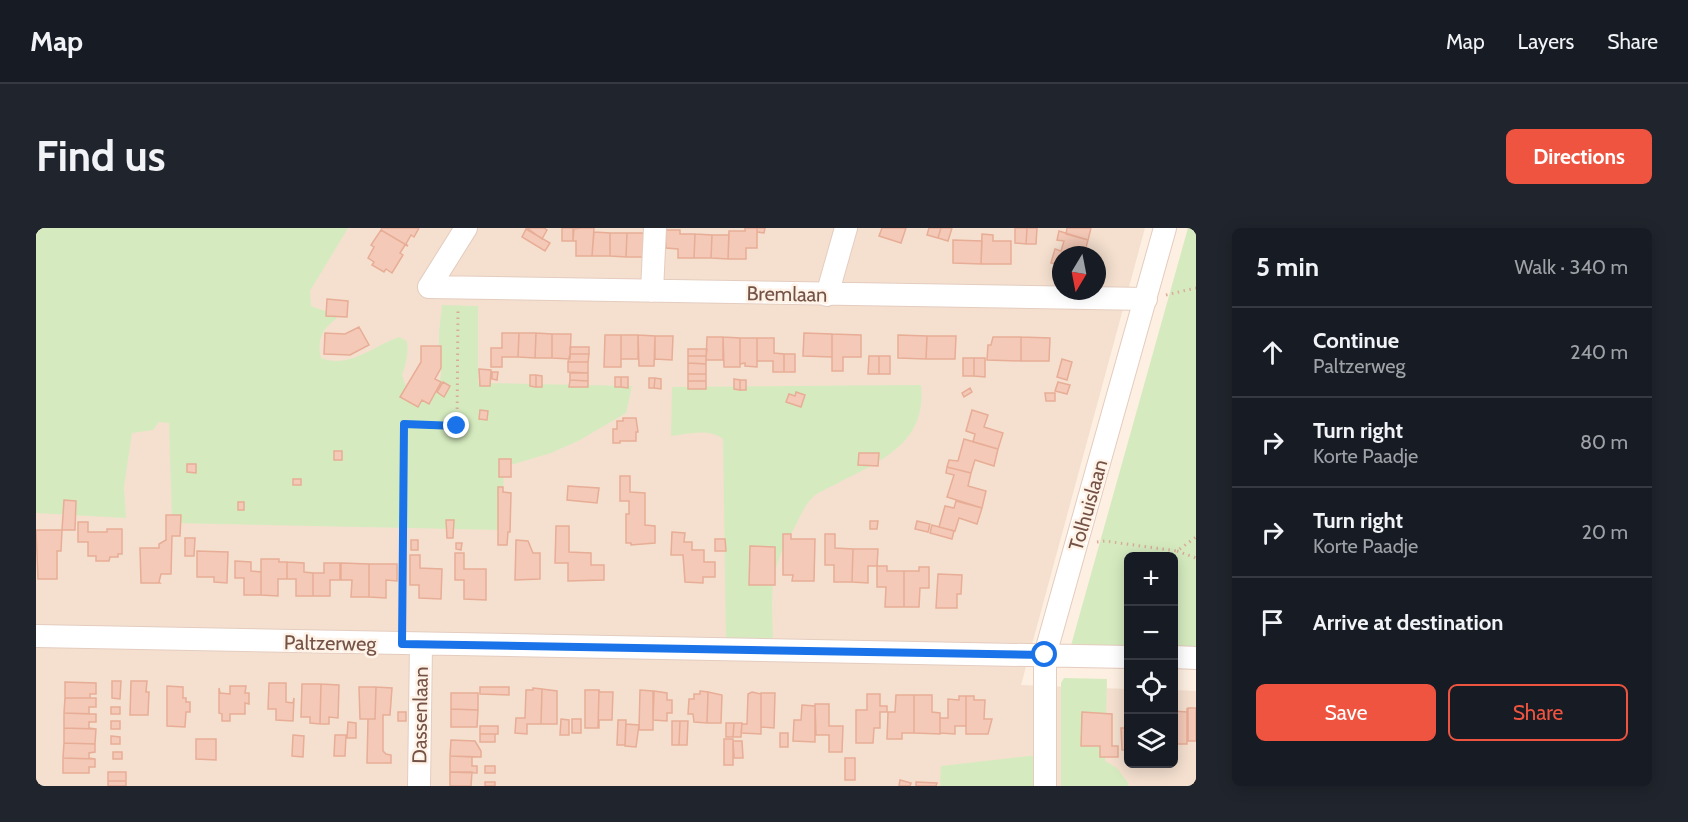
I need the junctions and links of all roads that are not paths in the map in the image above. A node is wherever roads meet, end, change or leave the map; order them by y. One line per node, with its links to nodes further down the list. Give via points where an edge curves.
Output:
1 (466, 228): 5 (street, Bremlaan, via 429,287)
2 (655, 228): 5 (street)
3 (846, 228): 6 (street)
4 (1165, 228): 7 (street, Tolhuislaan)
5 (652, 291): 6 (street, Bremlaan)
6 (827, 296): 7 (street, Bremlaan)
7 (1146, 299): 10 (street, Tolhuislaan)
8 (36, 636): 9 (street, Paltzerweg)
9 (412, 644): 10 (street, Paltzerweg); 14 (street, Dassenlaan)
10 (1045, 655): 11 (street, Paltzerweg); 15 (street, Tolhuislaan)
11 (1124, 657)
12 (1178, 657): 13 (street)
13 (1196, 658)
14 (419, 786)
15 (1045, 786)

